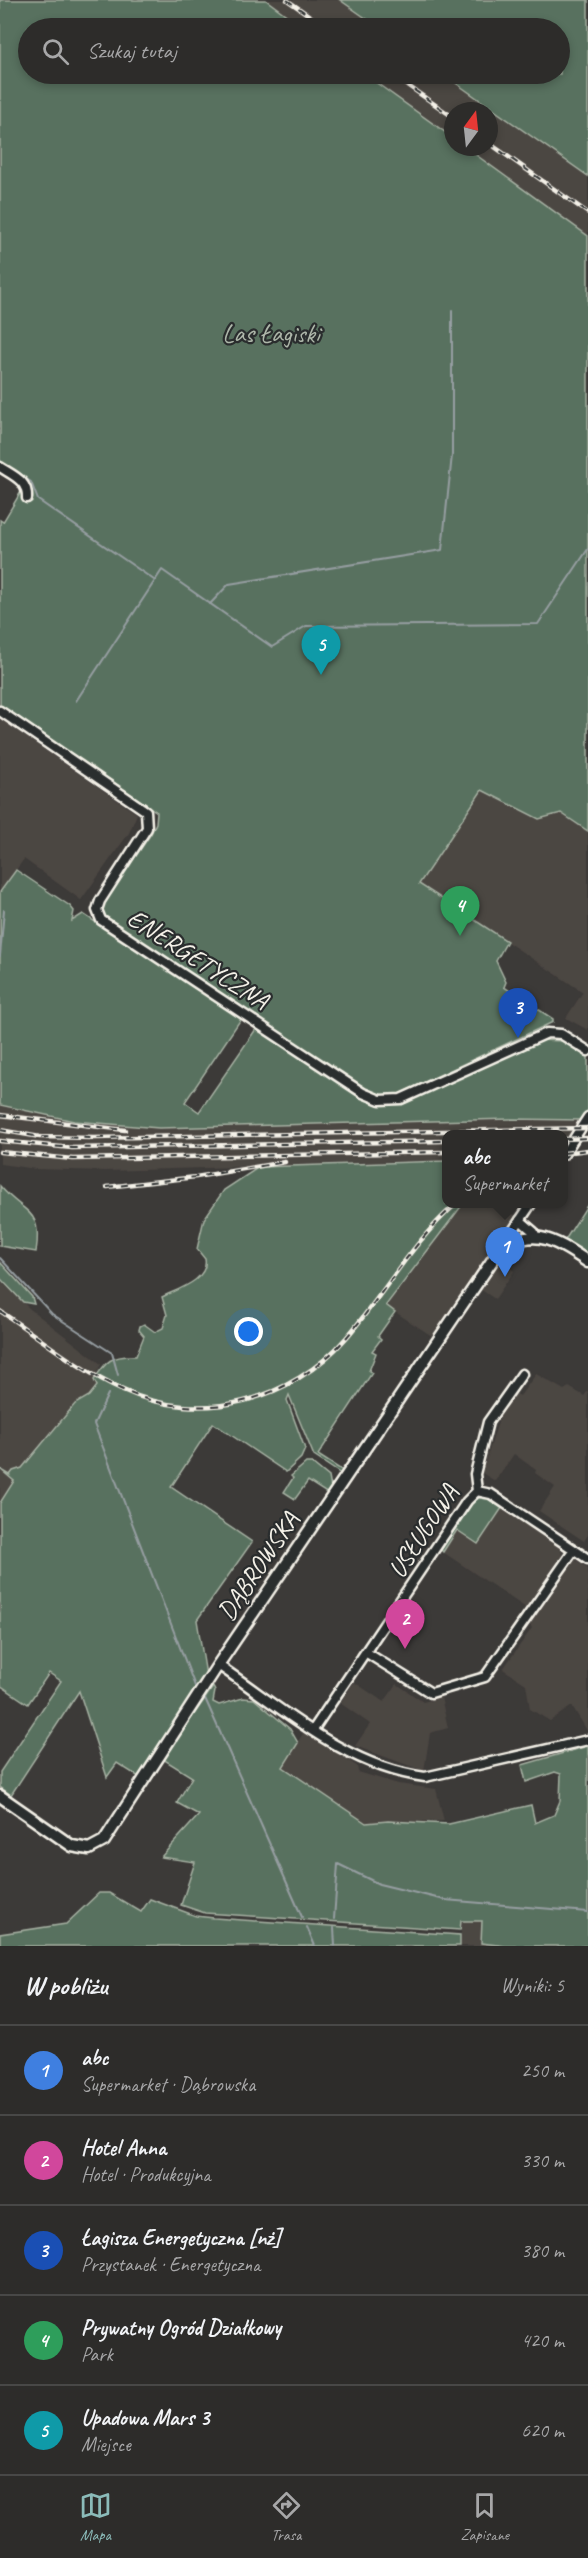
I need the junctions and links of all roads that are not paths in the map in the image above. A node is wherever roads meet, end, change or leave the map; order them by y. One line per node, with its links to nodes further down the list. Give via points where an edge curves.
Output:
1 (0, 467): 2 (street, via 25,483)
2 (27, 498)
3 (0, 711): 4 (street, ENERGETYCZNA, via 146,812 147,828 100,901 97,910 101,920 363,1093 380,1100 401,1099 540,1034 561,1034)
4 (588, 1051)
5 (588, 1117): 6 (street)
6 (568, 1148)
7 (528, 1208): 8 (street, DĄBROWSKA)
8 (520, 1220): 9 (street); 10 (street, DĄBROWSKA, via 507,1238)
9 (535, 1237): 10 (street); 11 (street, via 554,1240)
10 (509, 1244): 17 (street, DĄBROWSKA, via 494,1258)
11 (588, 1262)
12 (522, 1374): 13 (street, USŁUGOWA, via 489,1422 475,1474)
13 (477, 1491): 14 (street, via 491,1494); 16 (street, USŁUGOWA)
14 (574, 1550): 15 (street); 16 (street, via 485,1677 431,1694)
15 (588, 1559)
16 (367, 1653): 18 (street, USŁUGOWA)
17 (218, 1665): 18 (street); 20 (street, DĄBROWSKA, via 107,1838 96,1847 83,1850 72,1846)
18 (313, 1730): 19 (street, via 357,1758 425,1777)
19 (588, 1740)
20 (0, 1796)

